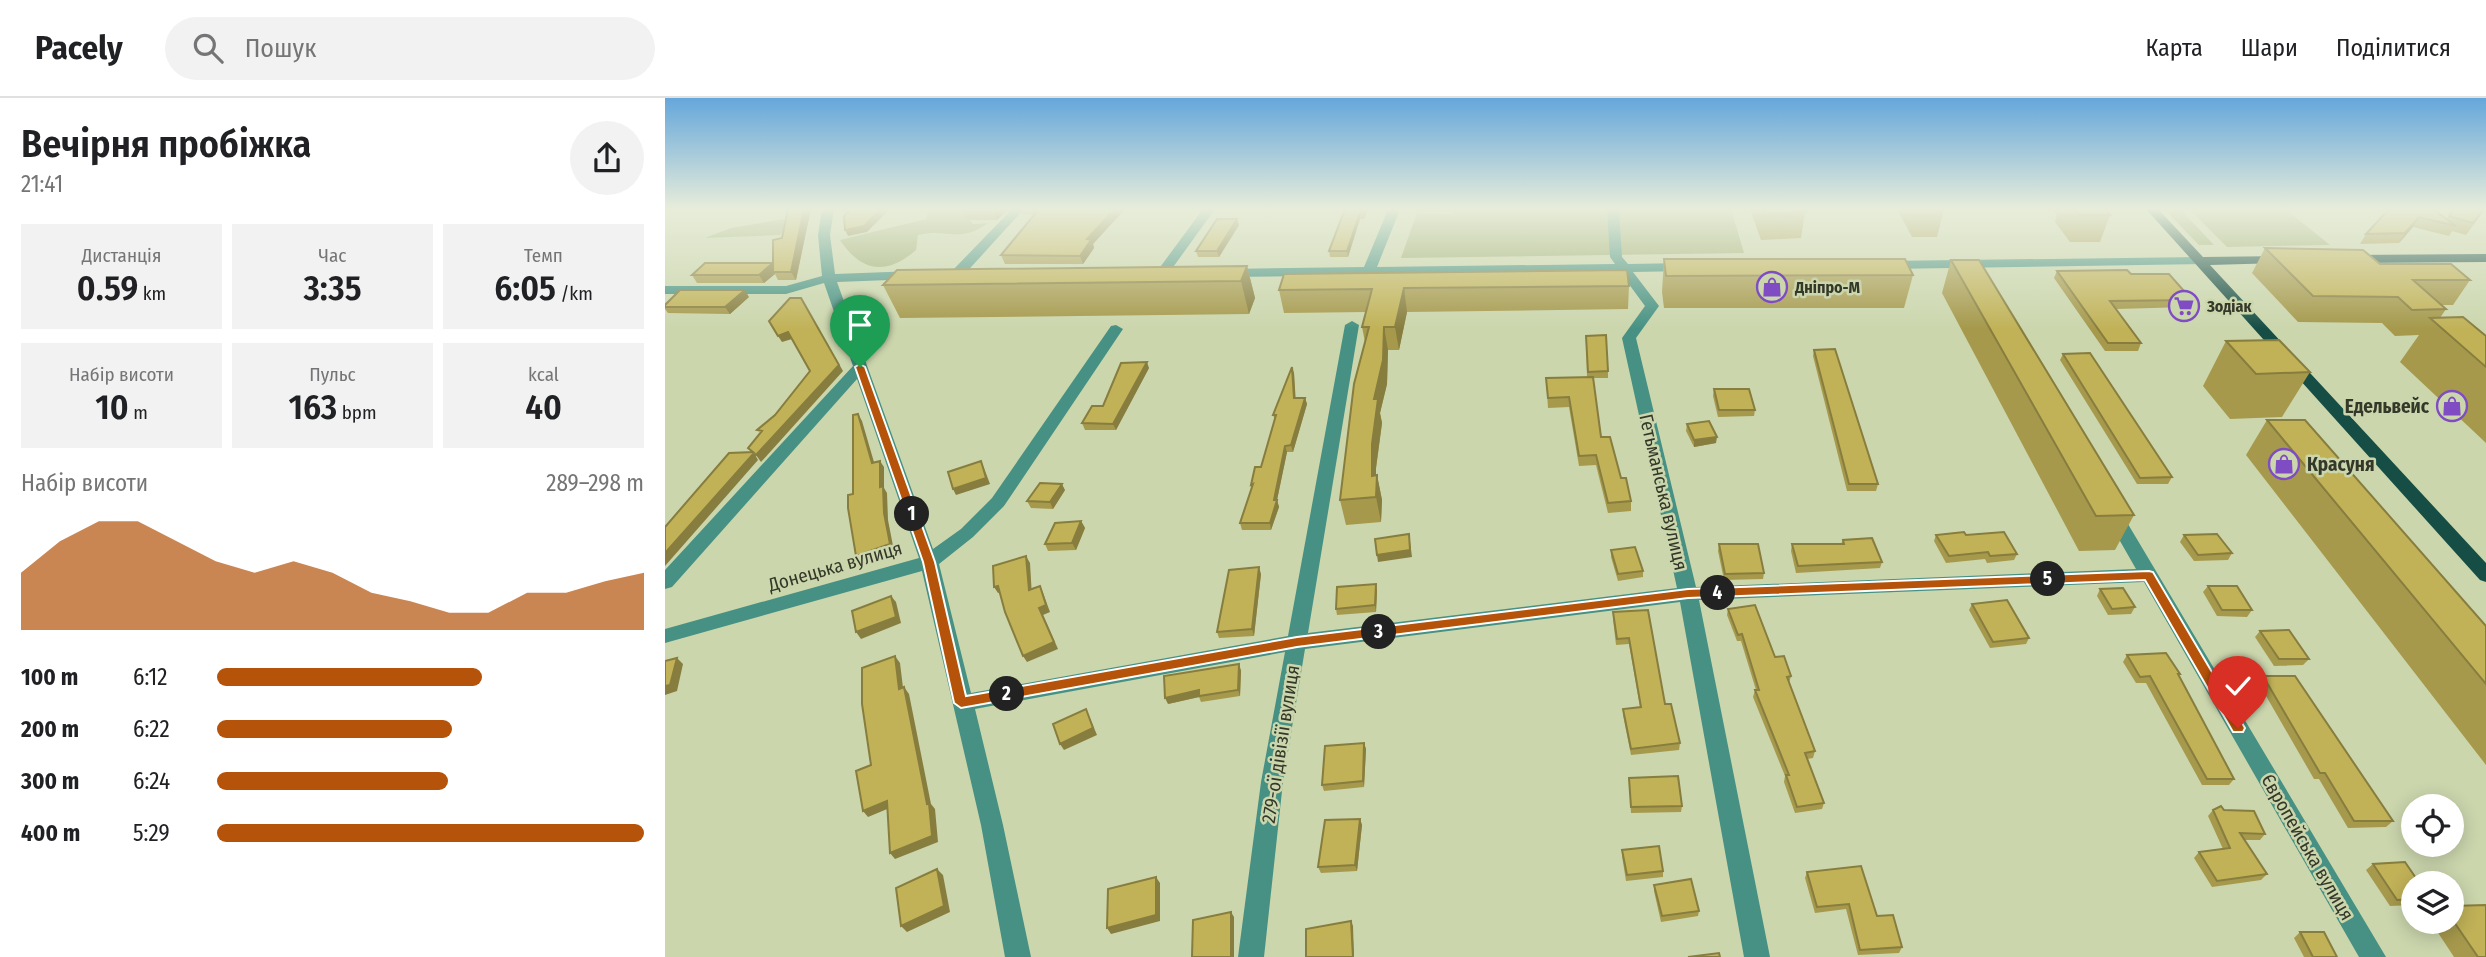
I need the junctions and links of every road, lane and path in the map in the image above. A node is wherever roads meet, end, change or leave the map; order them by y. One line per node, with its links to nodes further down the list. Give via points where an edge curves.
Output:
1 (824, 249): 18 (street)
2 (977, 249): 18 (street, via 951,275)
3 (1179, 249): 17 (street)
4 (1378, 249): 15 (street)
5 (1616, 249): 14 (street, Гетьманська вулиця)
6 (2189, 249): 10 (main road)
7 (2486, 258): 9 (main road)
8 (2297, 259): 10 (main road)
9 (2337, 259)
10 (2200, 261): 11 (street); 27 (main road)
11 (1970, 264): 12 (street); 19 (street)
12 (1866, 265)
13 (1703, 267): 14 (street)
14 (1622, 268): 15 (street); 29 (street, Гетьманська вулиця, via 1652,306 1629,338)
15 (1369, 271): 16 (street)
16 (1215, 273)
17 (1161, 274)
18 (829, 278): 20 (street, via 786,290); 23 (street)
19 (1983, 288)
20 (665, 290)
21 (1352, 325): 31 (street, 279-ої дівізії вулиця)
22 (1116, 329): 25 (street, Донецька вулиця, via 998,502)
23 (860, 367): 25 (street); 28 (street)
24 (2101, 491): 26 (street, Європейська вулиця)
25 (929, 562): 30 (street, Донецька вулиця); 32 (street)
26 (2149, 575): 29 (street); 36 (street, Європейська вулиця)
27 (2486, 575)
28 (665, 582)
29 (1688, 594): 31 (street); 35 (street, Гетьманська вулиця)
30 (665, 636)
31 (1297, 642): 32 (street); 34 (street, 279-ої дівізії вулиця, via 1272,782)
32 (961, 703): 33 (street)
33 (1019, 957)
34 (1251, 957)
35 (1757, 957)
36 (2373, 957)

